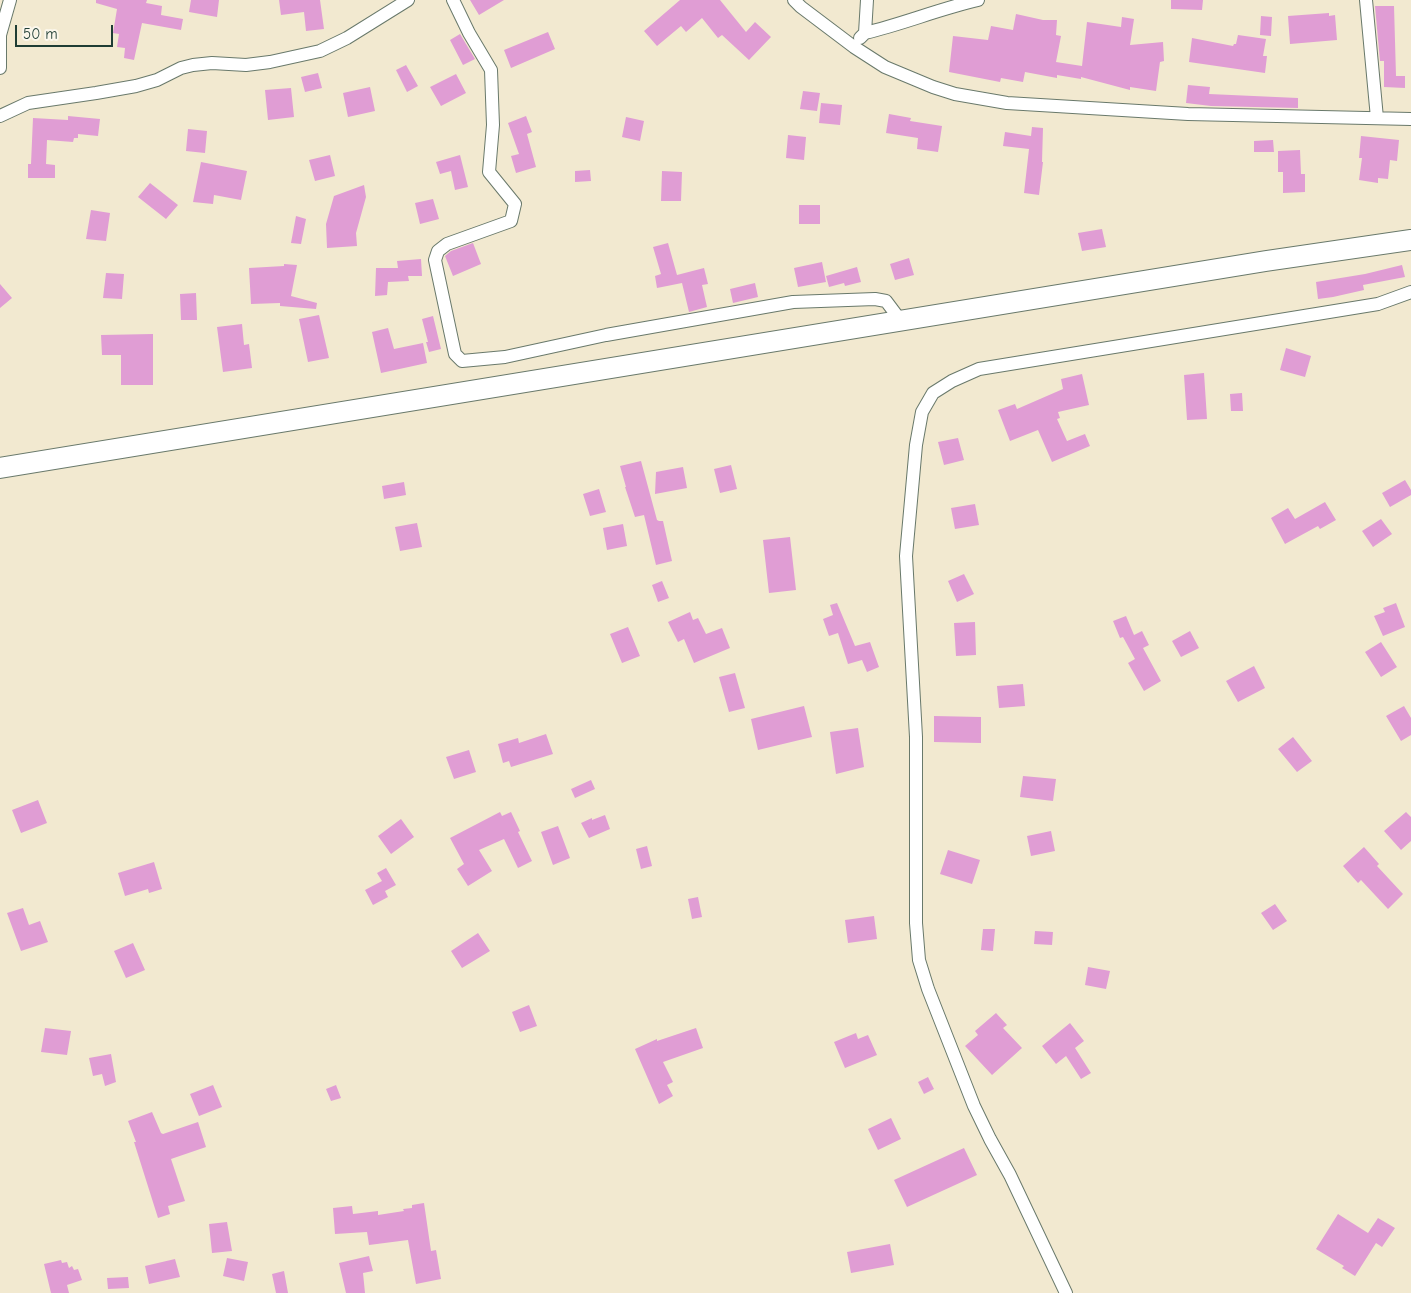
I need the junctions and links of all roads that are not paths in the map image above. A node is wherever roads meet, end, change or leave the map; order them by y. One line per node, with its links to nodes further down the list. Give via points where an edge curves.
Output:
1 (10, 0): 10 (street, via 0,34)
2 (408, 0): 11 (street, via 320,51 246,65 193,65 136,86 28,103)
3 (453, 0): 16 (street, via 491,70 493,125 490,172 515,204 511,221 447,244 438,251 435,260 455,354 462,360 505,356 793,302 875,299 886,301)
4 (794, 0): 9 (street)
5 (867, 0): 8 (street)
6 (978, 0): 8 (street)
7 (1366, 0): 12 (street)
8 (864, 33): 9 (street)
9 (854, 47): 12 (street, via 885,67 933,87 1007,103 1188,114)
10 (0, 68)
11 (0, 116)
12 (1376, 118): 13 (street)
13 (1411, 119)
14 (1411, 240): 16 (main road)
15 (1411, 292): 18 (street, via 1378,304 979,369 933,393 922,412 906,556 916,737 916,923 919,960 974,1106)
16 (901, 321): 17 (main road)
17 (0, 468)
18 (1066, 1293)

